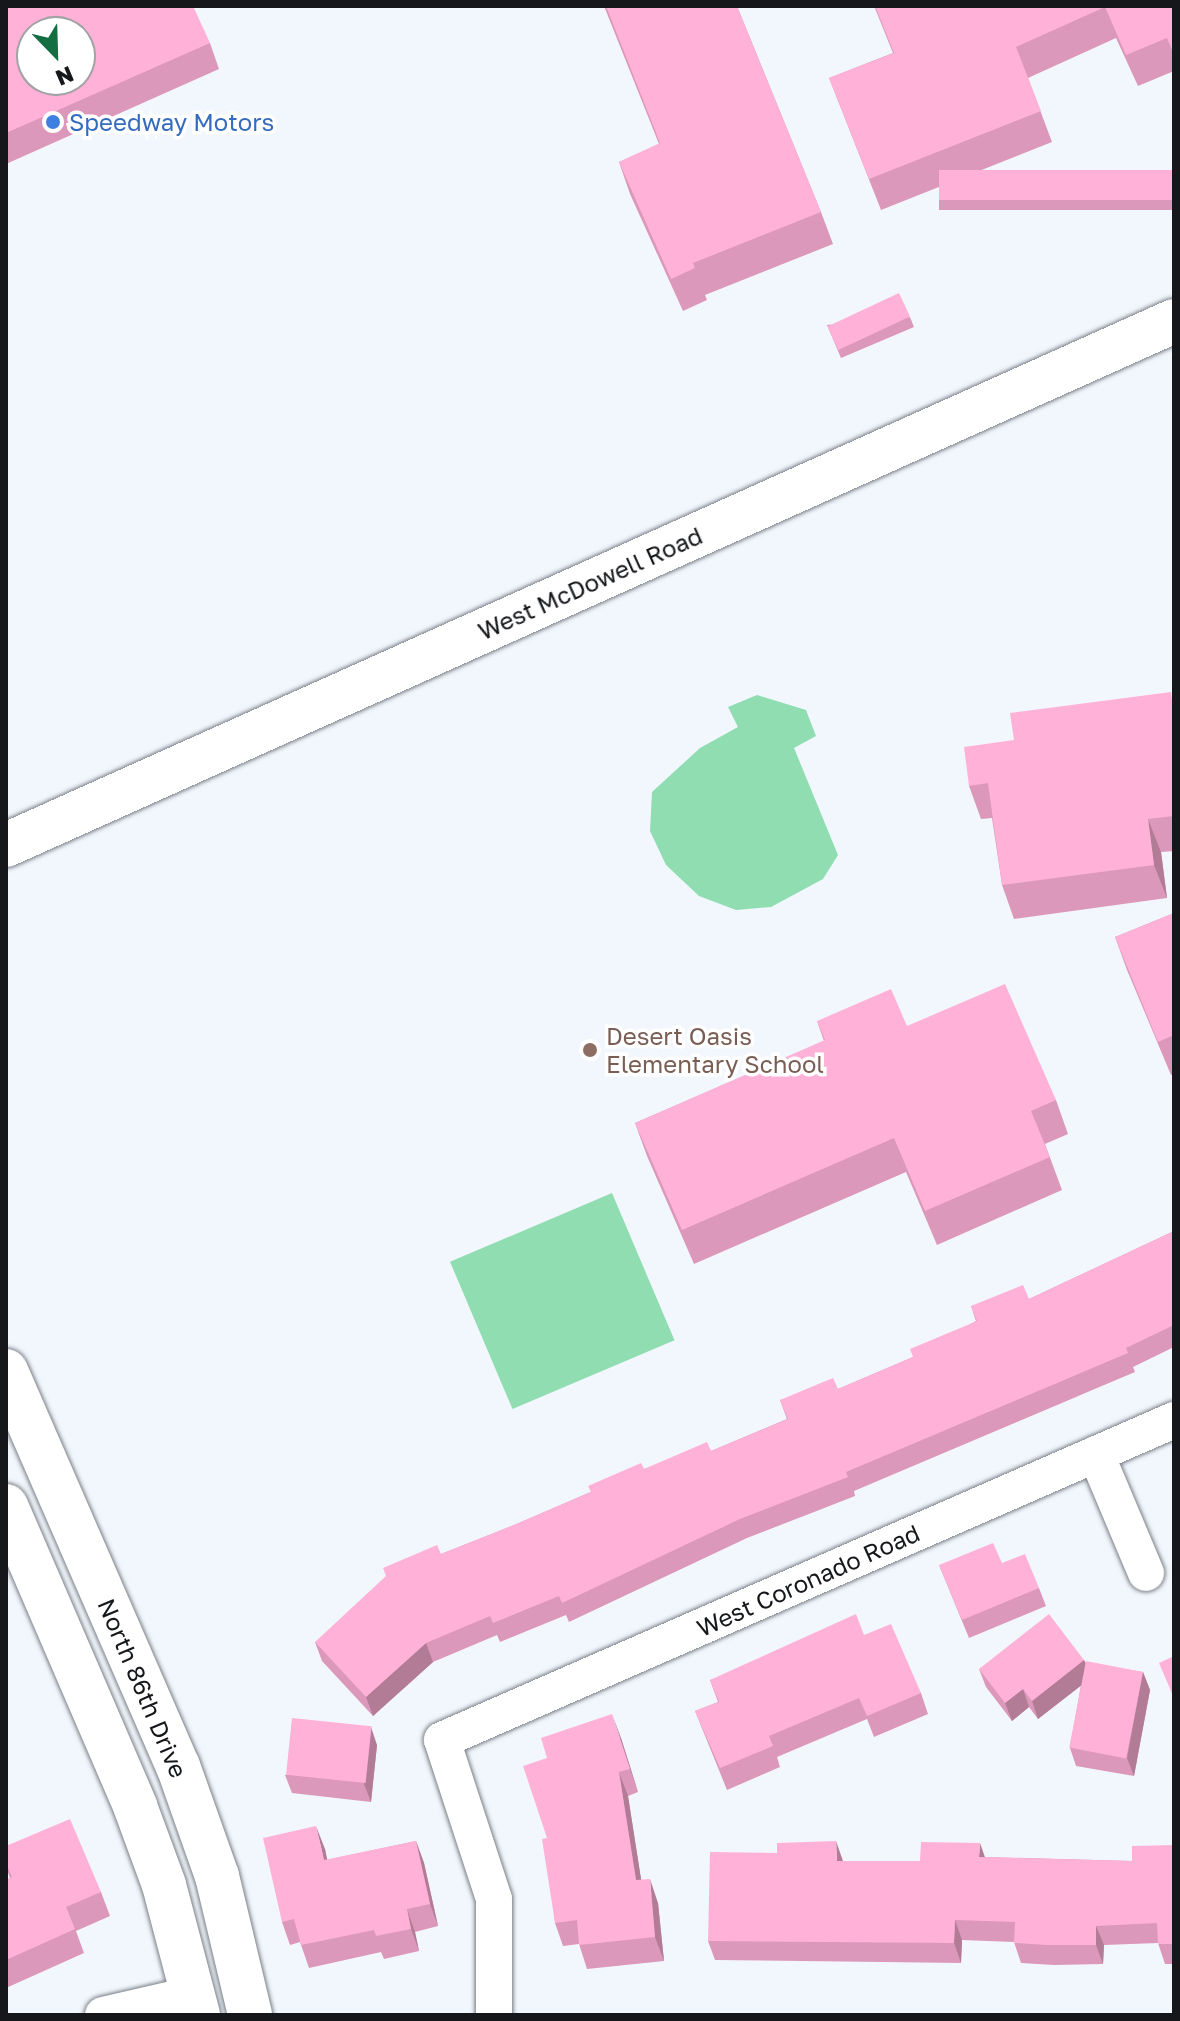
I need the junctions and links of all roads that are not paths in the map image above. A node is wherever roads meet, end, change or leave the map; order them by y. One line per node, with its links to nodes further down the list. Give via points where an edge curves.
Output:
1 (1174, 321): 2 (street, West McDowell Road)
2 (6, 845)
3 (6, 1371): 8 (street, North 86th Drive)
4 (1174, 1420): 5 (street, West Coronado Road)
5 (1096, 1454): 7 (street); 13 (street, West Coronado Road, via 442,1740 494,1899)
6 (6, 1506): 9 (street, via 101,1720)
7 (1146, 1573)
8 (198, 1823): 9 (street); 12 (street, North 86th Drive, via 217,1876)
9 (147, 1839): 10 (street)
10 (196, 2004): 11 (street)
11 (103, 2015)
12 (250, 2015)
13 (494, 2015)

